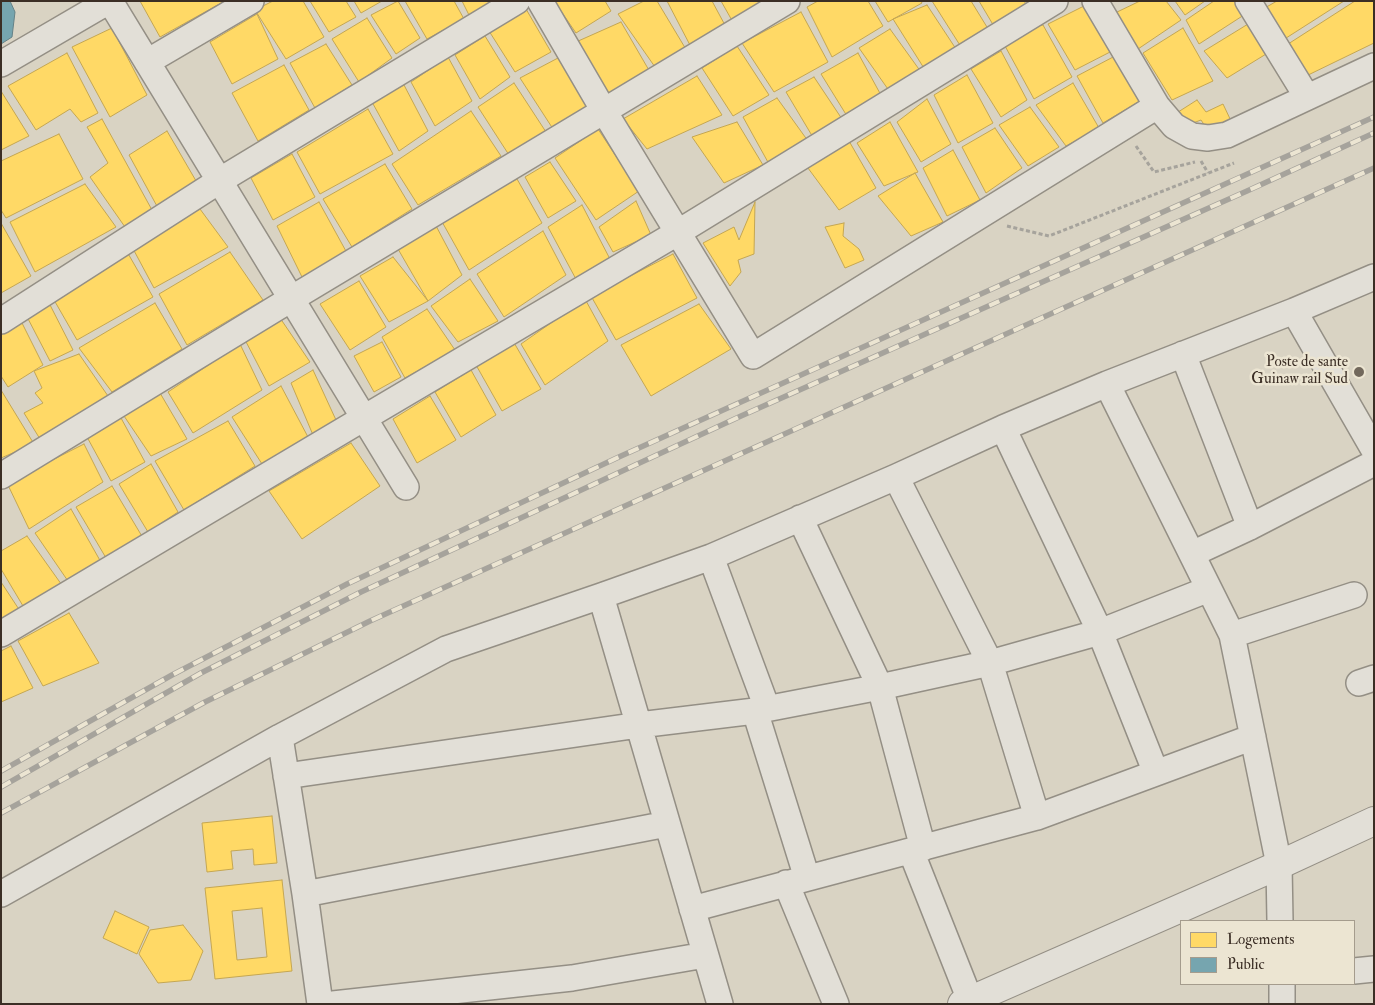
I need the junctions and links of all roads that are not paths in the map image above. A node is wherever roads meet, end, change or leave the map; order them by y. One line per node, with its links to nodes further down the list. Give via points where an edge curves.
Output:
1 (109, 1): 9 (street); 10 (street)
2 (251, 1): 9 (street)
3 (517, 1): 15 (street)
4 (540, 1): 14 (street)
5 (787, 1): 14 (street)
6 (1055, 1): 16 (street)
7 (1095, 1): 13 (street)
8 (1248, 1): 12 (street)
9 (147, 62): 15 (street)
10 (1, 64)
11 (1374, 66): 12 (street)
12 (1307, 97): 13 (street, via 1227,135 1208,138 1192,136 1174,126)
13 (1157, 106): 16 (street, via 753,356)
14 (604, 111): 16 (street); 18 (street)
15 (220, 181): 18 (street); 20 (street)
16 (677, 233): 23 (street)
17 (1374, 277): 19 (street)
18 (291, 299): 23 (street); 27 (street)
19 (1294, 310): 21 (street); 25 (street)
20 (1, 321)
21 (1183, 354): 22 (street); 31 (street)
22 (1107, 384): 24 (street); 32 (street)
23 (364, 418): 29 (street); 38 (street)
24 (1003, 428): 28 (street); 37 (street)
25 (1374, 450)
26 (1374, 463): 31 (street)
27 (1, 476)
28 (896, 476): 30 (street); 40 (street)
29 (406, 487)
30 (800, 518): 33 (street); 41 (street)
31 (1250, 527): 32 (street)
32 (1192, 554): 34 (street)
33 (711, 557): 36 (street); 42 (street)
34 (1209, 589): 37 (street); 39 (street)
35 (1354, 595): 39 (street)
36 (601, 596): 43 (street); 44 (street, via 446,649)
37 (1100, 632): 40 (street); 46 (street)
38 (1, 634)
39 (1232, 634): 45 (street)
40 (990, 663): 41 (street); 48 (street)
41 (880, 687): 42 (street); 51 (street)
42 (761, 710): 43 (street); 53 (street)
43 (639, 725): 47 (street); 50 (street)
44 (280, 737): 47 (street); 54 (street)
45 (1253, 737): 46 (street); 52 (street)
46 (1156, 773): 48 (street)
47 (286, 776): 55 (street)
48 (1037, 817): 51 (street)
49 (1374, 821): 52 (street)
50 (667, 824): 55 (street); 56 (street)
51 (917, 849): 53 (street); 62 (street)
52 (1279, 865): 57 (street); 62 (street)
53 (796, 881): 56 (street); 66 (street)
54 (1, 894)
55 (305, 894): 63 (street)
56 (692, 909): 58 (street)
57 (1280, 920)
58 (705, 955): 64 (street, via 572,978); 65 (street)
59 (1374, 969): 60 (street)
60 (1355, 971)
61 (1282, 985): 67 (street)
62 (979, 999)
63 (320, 1004)
64 (333, 1004)
65 (720, 1004)
66 (836, 1004)
67 (1282, 1004)

